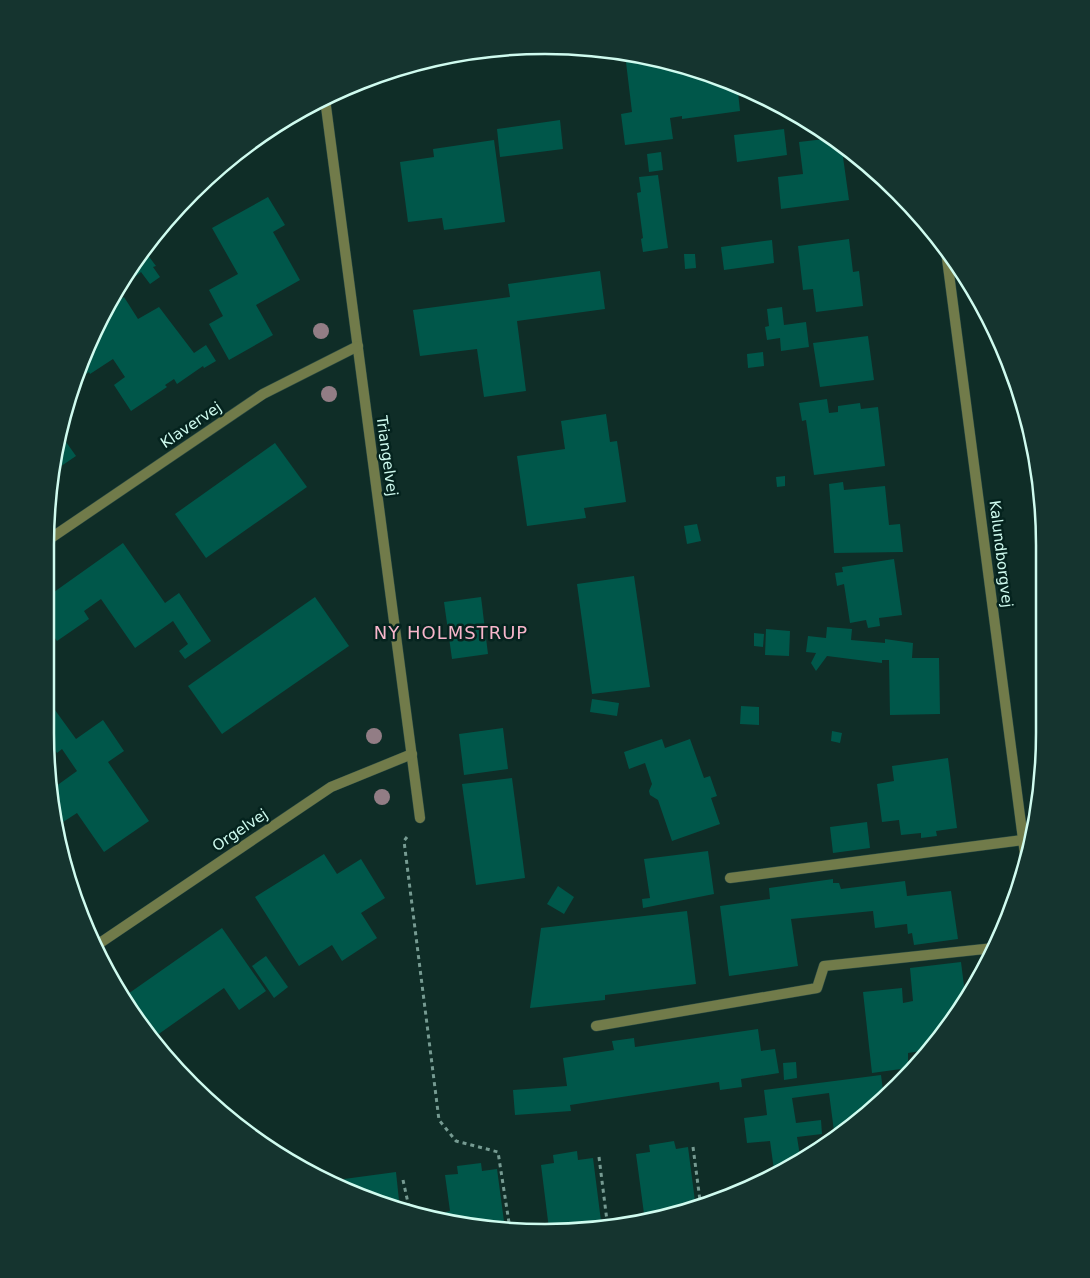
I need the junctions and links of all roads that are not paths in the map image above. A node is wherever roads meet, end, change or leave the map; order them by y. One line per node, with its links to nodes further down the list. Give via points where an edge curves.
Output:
1 (326, 105): 3 (street, Triangelvej)
2 (948, 264): 7 (street, Kalundborgvej)
3 (358, 346): 4 (street, Klavervej, via 263,394); 5 (street, Triangelvej)
4 (54, 536)
5 (412, 754): 6 (street, Triangelvej); 10 (street, Orgelvej, via 331,787)
6 (420, 818)
7 (1023, 840): 8 (street, Kalundborgvej); 9 (street)
8 (1024, 844)
9 (730, 878)
10 (101, 943)
11 (987, 949): 12 (street, via 824,966 817,988)
12 (596, 1026)

